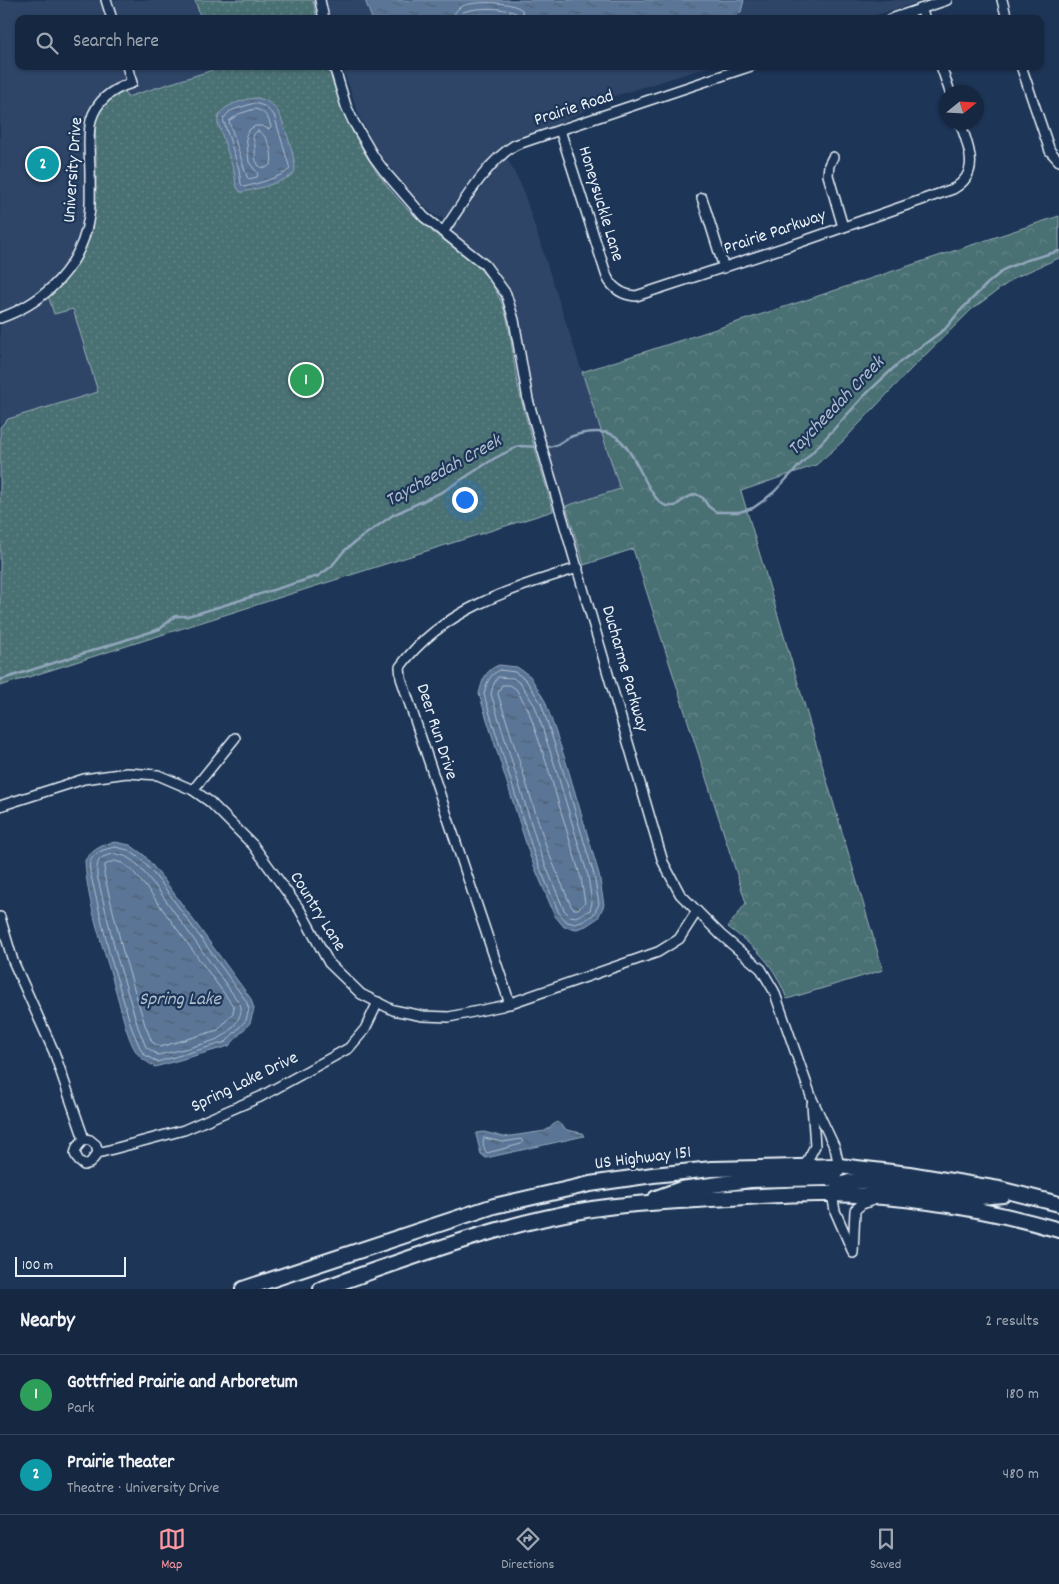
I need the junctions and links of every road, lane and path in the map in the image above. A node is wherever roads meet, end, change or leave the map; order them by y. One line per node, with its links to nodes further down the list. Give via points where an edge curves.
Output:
1 (106, 0): 6 (street)
2 (320, 0): 7 (street)
3 (947, 0): 5 (street)
4 (1002, 0): 10 (street)
5 (921, 9): 8 (street); 9 (street)
6 (111, 15)
7 (323, 15)
8 (903, 15)
9 (923, 15)
10 (1006, 15)
11 (128, 70): 26 (street, University Drive, via 132,83 106,96 96,107 90,123 89,214 77,254 60,279 43,295)
12 (335, 70): 23 (street, Ducharme Parkway, via 346,106 374,157 412,204)
13 (739, 70): 17 (street, Prairie Road)
14 (942, 70): 16 (street)
15 (1022, 70): 20 (street, via 1050,151)
16 (948, 85)
17 (560, 130): 23 (street, Prairie Road, via 515,145 500,155); 25 (street, Honeysuckle Lane, via 605,274)
18 (963, 130): 22 (street, Prairie Parkway, via 971,165 962,182 947,191)
19 (833, 157): 22 (street, via 828,175)
20 (1057, 160)
21 (702, 198): 24 (street)
22 (843, 227): 24 (street, Prairie Parkway)
23 (443, 232): 27 (street, Ducharme Parkway, via 485,264 506,294 539,438)
24 (724, 268): 25 (street, Prairie Parkway, via 640,295 626,294)
25 (613, 286)
26 (0, 318)
27 (578, 568): 31 (street, Ducharme Parkway, via 663,862 680,894); 34 (street, Deer Run Drive, via 511,589 450,620 416,647 400,667 433,777)
28 (236, 738): 29 (street)
29 (193, 790): 30 (street, Country Lane, via 158,775 126,773 84,779); 33 (street, Country Lane, via 210,802 253,845 300,910 329,963 361,994)
30 (0, 806)
31 (697, 912): 34 (street, Country Lane, via 680,939 658,952); 35 (street, Ducharme Parkway, via 761,969 774,991)
32 (0, 916): 36 (street, via 13,962 54,1052)
33 (378, 1002): 34 (street, Country Lane, via 393,1010 450,1018); 37 (street, Spring Lake Drive, via 365,1029 349,1048 260,1097 184,1130)
34 (510, 1004)
35 (812, 1099): 38 (street, Ducharme Parkway); 39 (street, Ducharme Parkway, via 815,1146)
36 (84, 1139): 37 (street, via 96,1145); 37 (street, Spring Lake Drive, via 75,1154 78,1161 90,1163)
37 (98, 1153)
38 (840, 1166): 39 (main road, US Highway 151); 41 (main road, US Highway 151, via 910,1174); 43 (main road, via 830,1178 750,1180 681,1188)
39 (804, 1167): 46 (main road, US Highway 151, via 712,1169 590,1184 494,1206)
40 (832, 1194): 41 (main road, via 842,1184 854,1181 980,1197); 42 (main road); 42 (street, via 835,1211 853,1253 855,1210 868,1201); 43 (main road)
41 (1020, 1194): 44 (main road, US Highway 151)
42 (885, 1197): 45 (main road, via 957,1208)
43 (642, 1203): 47 (main road, via 586,1210 480,1235)
44 (1059, 1204)
45 (1059, 1230)
46 (243, 1289)
47 (321, 1289)

